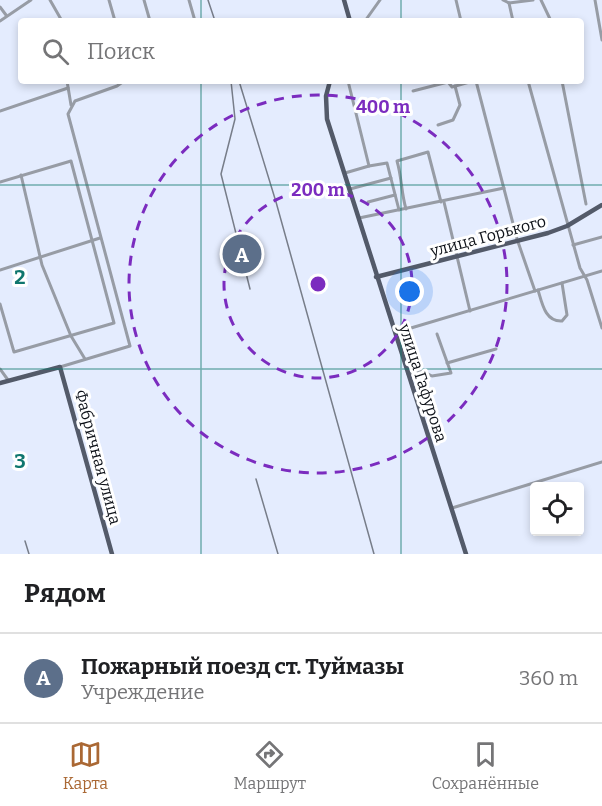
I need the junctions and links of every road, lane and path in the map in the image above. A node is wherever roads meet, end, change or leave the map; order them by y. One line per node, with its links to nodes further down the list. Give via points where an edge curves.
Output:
1 (32, 0): 15 (street)
2 (50, 0): 16 (street)
3 (109, 0): 17 (street)
4 (144, 0): 18 (street)
5 (189, 0): 19 (street)
6 (344, 0): 20 (main road)
7 (380, 0): 21 (street)
8 (456, 0): 22 (street)
9 (503, 0): 13 (street)
10 (533, 0): 13 (street)
11 (541, 0): 24 (street)
12 (596, 0): 26 (street)
13 (509, 3): 23 (street)
14 (0, 7): 15 (street)
15 (6, 16): 25 (street)
16 (60, 18)
17 (114, 18)
18 (149, 18)
19 (194, 18)
20 (349, 18)
21 (367, 18)
22 (460, 18)
23 (512, 18)
24 (550, 18)
25 (0, 21)
26 (602, 40)
27 (67, 84): 38 (street)
28 (120, 84): 40 (street)
29 (329, 84): 44 (main road, улица Гафурова, via 327,119)
30 (349, 84): 43 (street)
31 (440, 84): 39 (street)
32 (450, 84): 37 (street)
33 (463, 84): 37 (street)
34 (475, 84): 48 (street)
35 (529, 84): 58 (street)
36 (563, 84): 53 (street)
37 (455, 86): 42 (street, via 460,105 453,120)
38 (68, 88): 40 (street); 41 (street)
39 (413, 91)
40 (71, 105): 60 (street, via 69,126)
41 (0, 111)
42 (438, 125)
43 (369, 166): 44 (street); 46 (street, via 387,163)
44 (345, 173): 49 (main road, улица Гафурова)
45 (21, 175): 47 (street); 62 (street, via 71,161); 64 (street)
46 (391, 178): 49 (street); 50 (street)
47 (0, 182)
48 (504, 188): 51 (street); 61 (street)
49 (350, 189): 57 (main road, улица Гафурова)
50 (395, 195): 52 (street); 56 (street)
51 (442, 201): 55 (street); 55 (street, via 428,152 397,161); 65 (street)
52 (368, 202)
53 (586, 204)
54 (602, 205): 58 (main road, улица Горького)
55 (406, 209): 56 (street)
56 (399, 210): 57 (street)
57 (359, 218): 69 (main road, улица Гафурова)
58 (567, 226): 61 (main road, улица Горького); 63 (street)
59 (602, 237): 63 (street)
60 (100, 238): 62 (street); 79 (street, via 130,345)
61 (517, 239): 65 (main road, улица Горького); 71 (street)
62 (92, 240): 64 (street); 77 (street, via 114,323)
63 (573, 245): 68 (street)
64 (42, 256): 66 (street); 77 (street, via 42,265)
65 (457, 257): 69 (main road, улица Горького); 73 (street)
66 (0, 270)
67 (602, 271): 68 (street)
68 (584, 276): 70 (street); 75 (street)
69 (376, 277): 83 (main road, улица Гафурова)
70 (562, 283): 71 (street); 71 (street, via 567,315 562,321 553,321 548,316)
71 (536, 291): 73 (street)
72 (0, 304): 77 (street, via 14,352)
73 (470, 311): 74 (street)
74 (411, 328)
75 (602, 328)
76 (437, 334): 80 (street)
77 (71, 336): 79 (street)
78 (496, 350): 80 (street)
79 (85, 359): 81 (street)
80 (447, 363): 83 (street, via 451,373)
81 (60, 367): 84 (main road); 88 (main road, Фабричная улица)
82 (0, 369): 84 (street)
83 (408, 374): 87 (main road, улица Гафурова)
84 (8, 381): 85 (main road)
85 (0, 383)
86 (602, 462): 87 (street)
87 (452, 508): 89 (main road, улица Гафурова)
88 (112, 554)
89 (466, 554)

